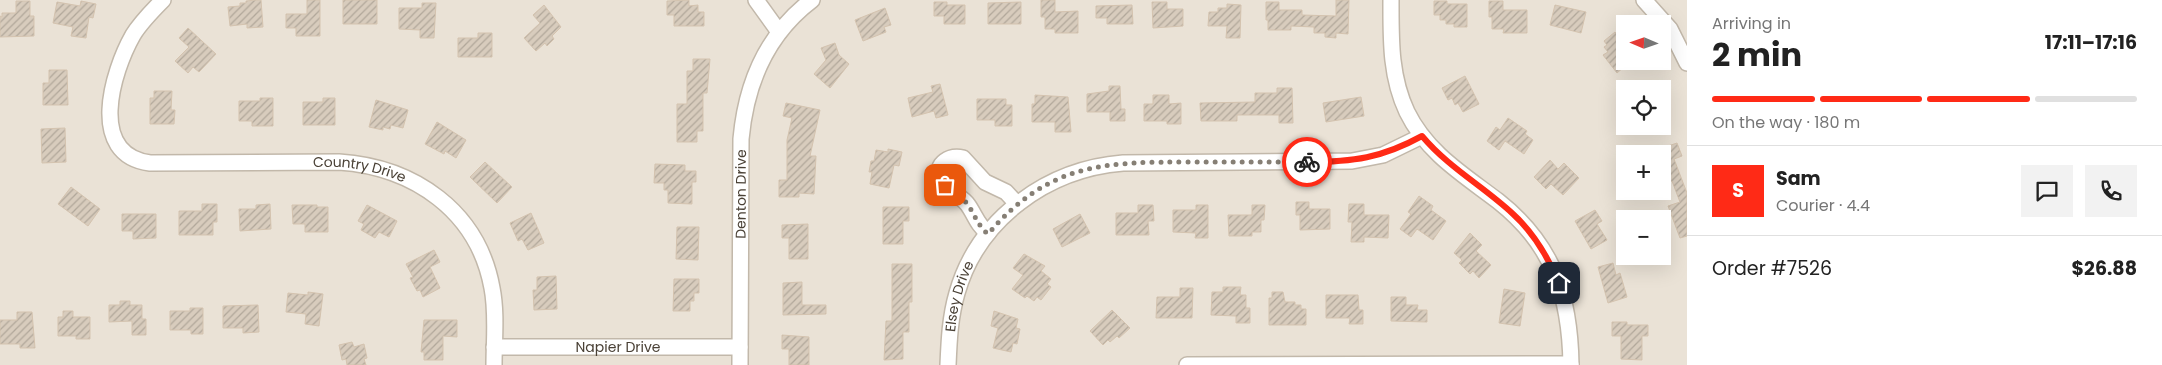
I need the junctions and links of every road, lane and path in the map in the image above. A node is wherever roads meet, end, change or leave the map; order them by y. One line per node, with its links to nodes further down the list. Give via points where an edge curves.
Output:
1 (163, 0): 11 (street, Country Drive, via 140,24 120,62 112,96 111,127 115,143 123,153 139,162 355,163 388,170 416,181 455,213 480,251 492,290)
2 (756, 0): 6 (street)
3 (1391, 0): 8 (street, via 1395,76 1408,113)
4 (1644, 0): 7 (street, via 1670,29)
5 (807, 1): 6 (street, Denton Drive)
6 (779, 32): 12 (street, Denton Drive, via 758,67 742,120)
7 (1687, 63)
8 (1422, 136): 9 (street, Elsey Drive, via 1383,155 1352,161 1101,165 1048,183); 18 (street, via 1446,162 1512,213 1540,246 1553,268 1564,298 1570,327)
9 (1017, 204): 10 (street, Elsey Drive); 10 (street, via 1006,192 984,182 963,158 952,157 943,163 939,172 942,182 962,197)
10 (988, 234): 15 (street, Elsey Drive, via 968,266 957,292 950,322)
11 (494, 347): 12 (street, Napier Drive); 13 (street, Country Drive)
12 (740, 347): 14 (street, Denton Drive)
13 (494, 365)
14 (740, 365)
15 (948, 365)
16 (1187, 365): 17 (street)
17 (1364, 365): 18 (street)
18 (1571, 365)

